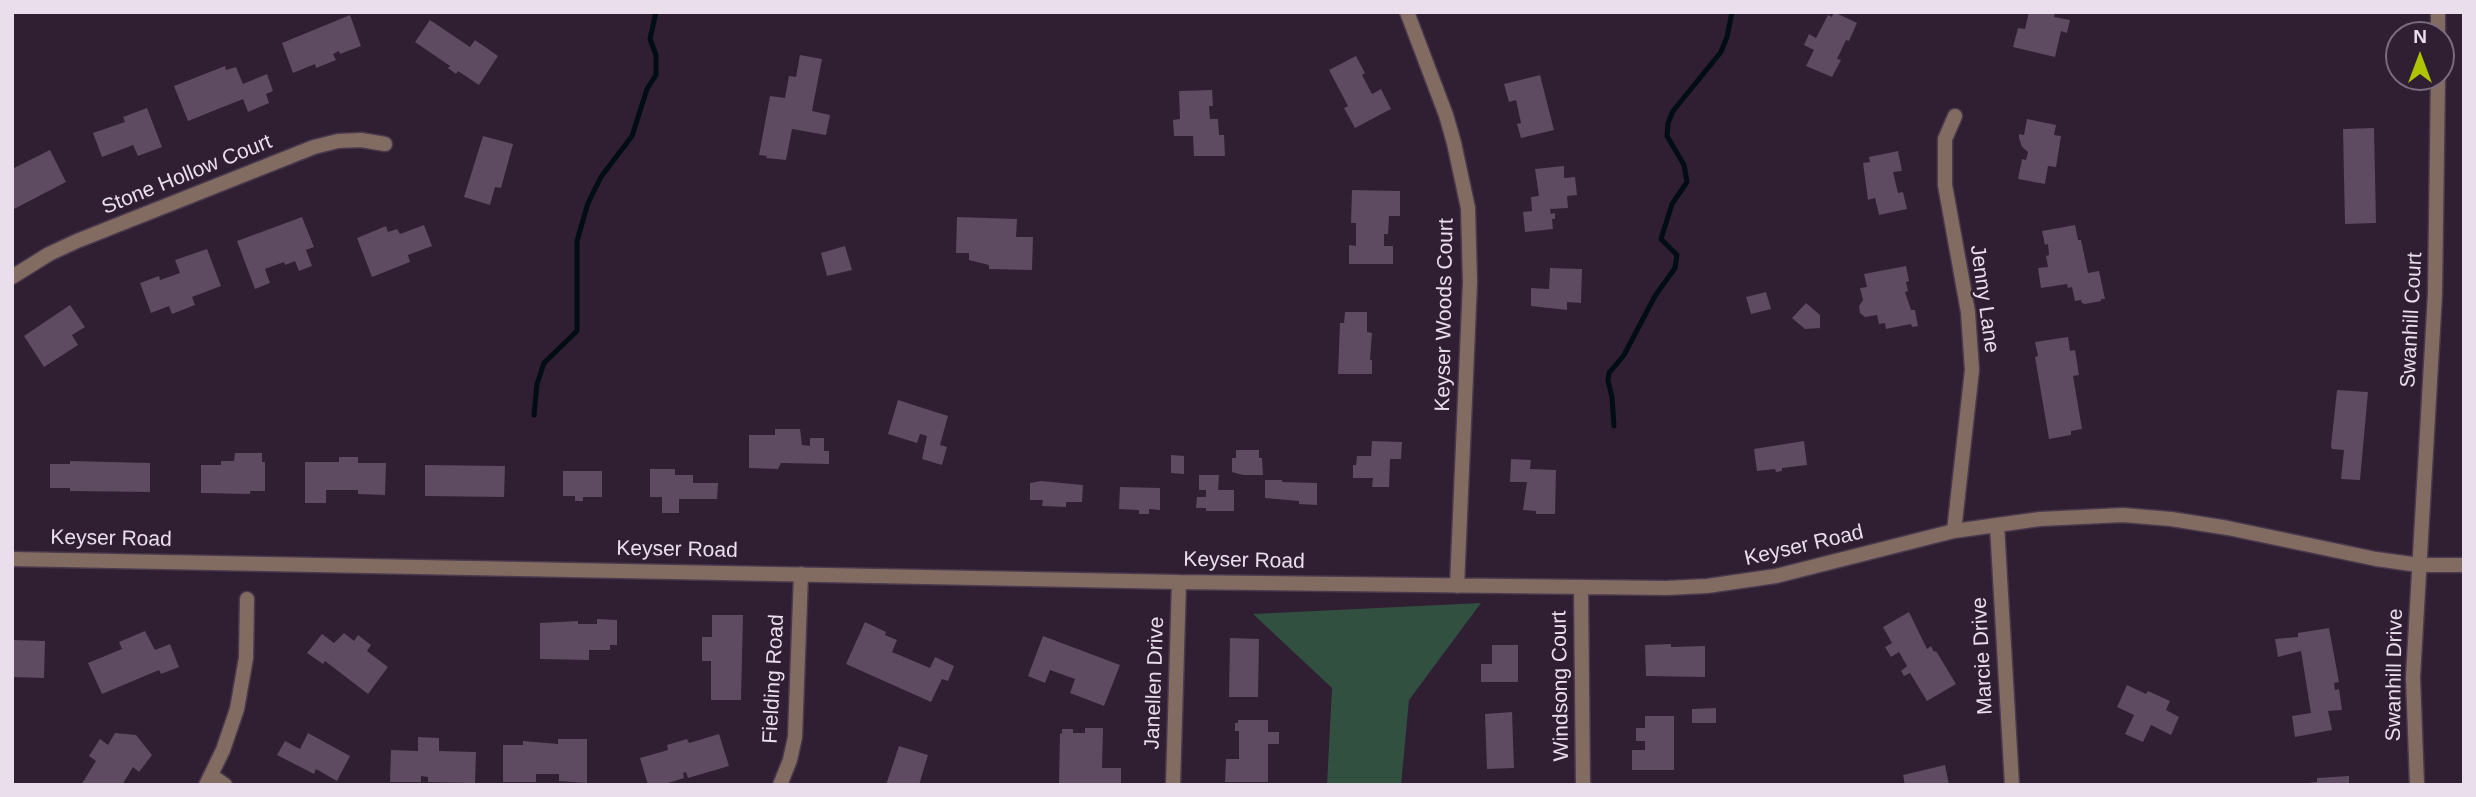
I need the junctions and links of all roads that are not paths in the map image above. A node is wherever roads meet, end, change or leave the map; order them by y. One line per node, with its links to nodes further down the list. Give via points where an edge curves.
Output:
1 (1407, 12): 13 (street, Keyser Woods Court, via 1446,116 1468,208 1470,282)
2 (2438, 91): 9 (street, Swanhill Court, via 2435,294)
3 (1955, 116): 7 (street, Jenny Lane, via 1945,139 1945,185 1968,312 1972,370)
4 (386, 145): 5 (street, Stone Hollow Court, via 361,140 314,147 77,241)
5 (12, 277)
6 (1997, 525): 7 (street, Keyser Road); 9 (street, Keyser Road, via 2077,516 2171,519); 21 (street, Marcie Drive)
7 (1954, 531): 14 (street, Keyser Road, via 1742,582 1666,588)
8 (12, 559): 11 (street, Keyser Road)
9 (2419, 565): 10 (street, Keyser Road); 22 (street, Swanhill Drive, via 2413,677)
10 (2464, 565)
11 (801, 574): 12 (street, Keyser Road); 18 (street, Fielding Road, via 794,737)
12 (1179, 582): 13 (street, Keyser Road); 19 (street, Janellen Drive)
13 (1457, 586): 14 (street, Keyser Road)
14 (1581, 587): 20 (street, Windsong Court)
15 (247, 598): 16 (street, via 242,688)
16 (209, 780): 17 (street)
17 (225, 785)
18 (780, 785)
19 (1173, 785)
20 (1583, 785)
21 (2012, 785)
22 (2417, 785)

